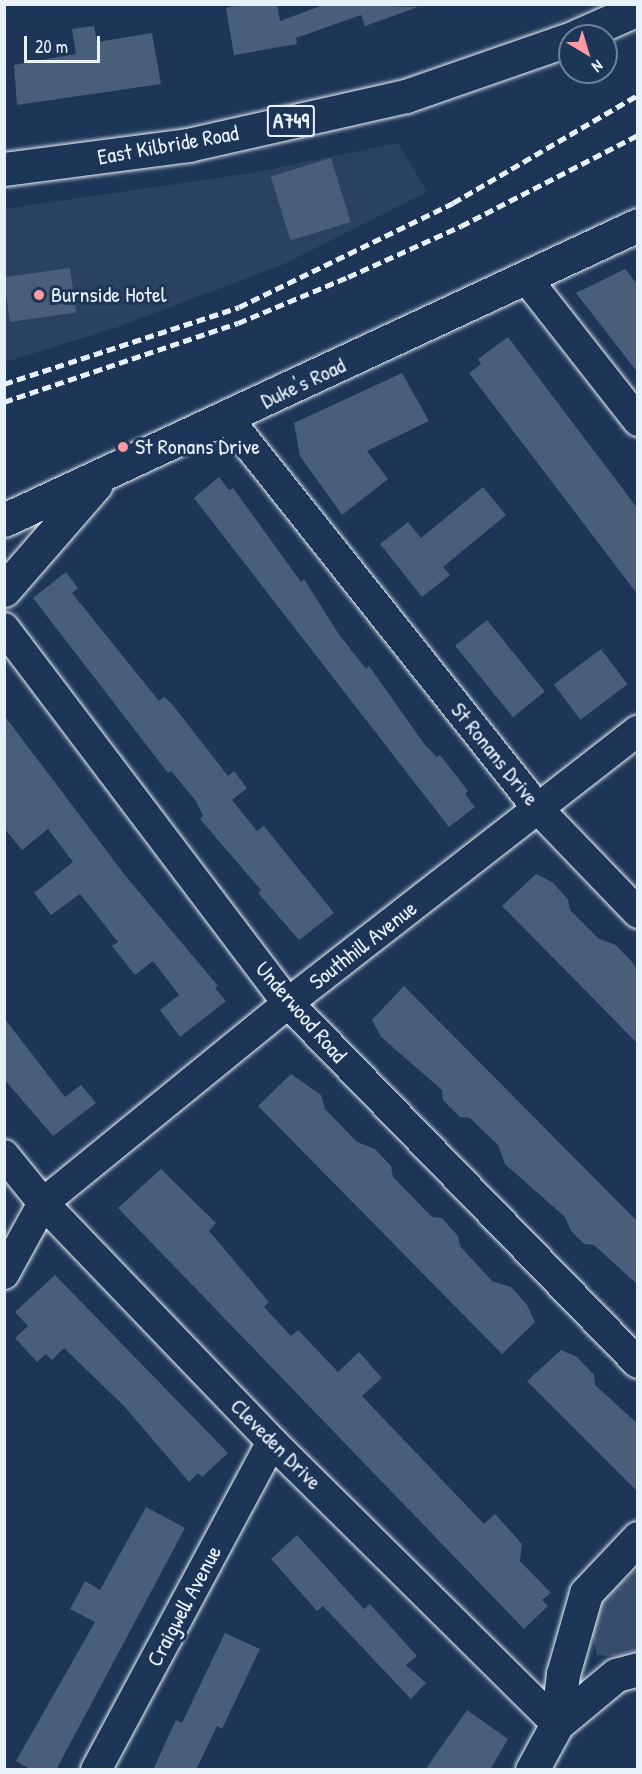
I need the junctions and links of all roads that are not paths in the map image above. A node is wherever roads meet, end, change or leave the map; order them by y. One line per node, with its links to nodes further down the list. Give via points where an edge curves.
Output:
1 (638, 9): 2 (main road)
2 (604, 24)
3 (558, 43): 4 (main road, East Kilbride Road / A749, via 406,96 188,145)
4 (4, 169)
5 (638, 225): 6 (main road, Duke's Road)
6 (526, 278): 7 (main road, Duke's Road); 8 (street)
7 (228, 419): 9 (main road, Duke's Road); 14 (street, St Ronans Drive)
8 (638, 421)
9 (101, 478): 10 (main road); 11 (main road, Duke's Road)
10 (4, 520)
11 (4, 590)
12 (4, 628): 16 (street, Underwood Road)
13 (638, 731): 14 (street, Southhill Avenue)
14 (539, 810): 15 (street, St Ronans Drive); 16 (street, Southhill Avenue)
15 (638, 913)
16 (288, 1004): 18 (street, Southhill Avenue); 20 (street, Underwood Road)
17 (4, 1155): 18 (street, Cleveden Drive)
18 (43, 1203): 19 (street, Southhill Avenue); 21 (street, Cleveden Drive)
19 (4, 1274)
20 (638, 1363)
21 (272, 1442): 24 (street, Cleveden Drive); 25 (street, Craigwell Avenue)
22 (638, 1538): 24 (main road, via 586,1593 563,1674)
23 (638, 1669): 24 (main road, via 616,1675)
24 (557, 1724): 26 (main road)
25 (96, 1770)
26 (532, 1770)

